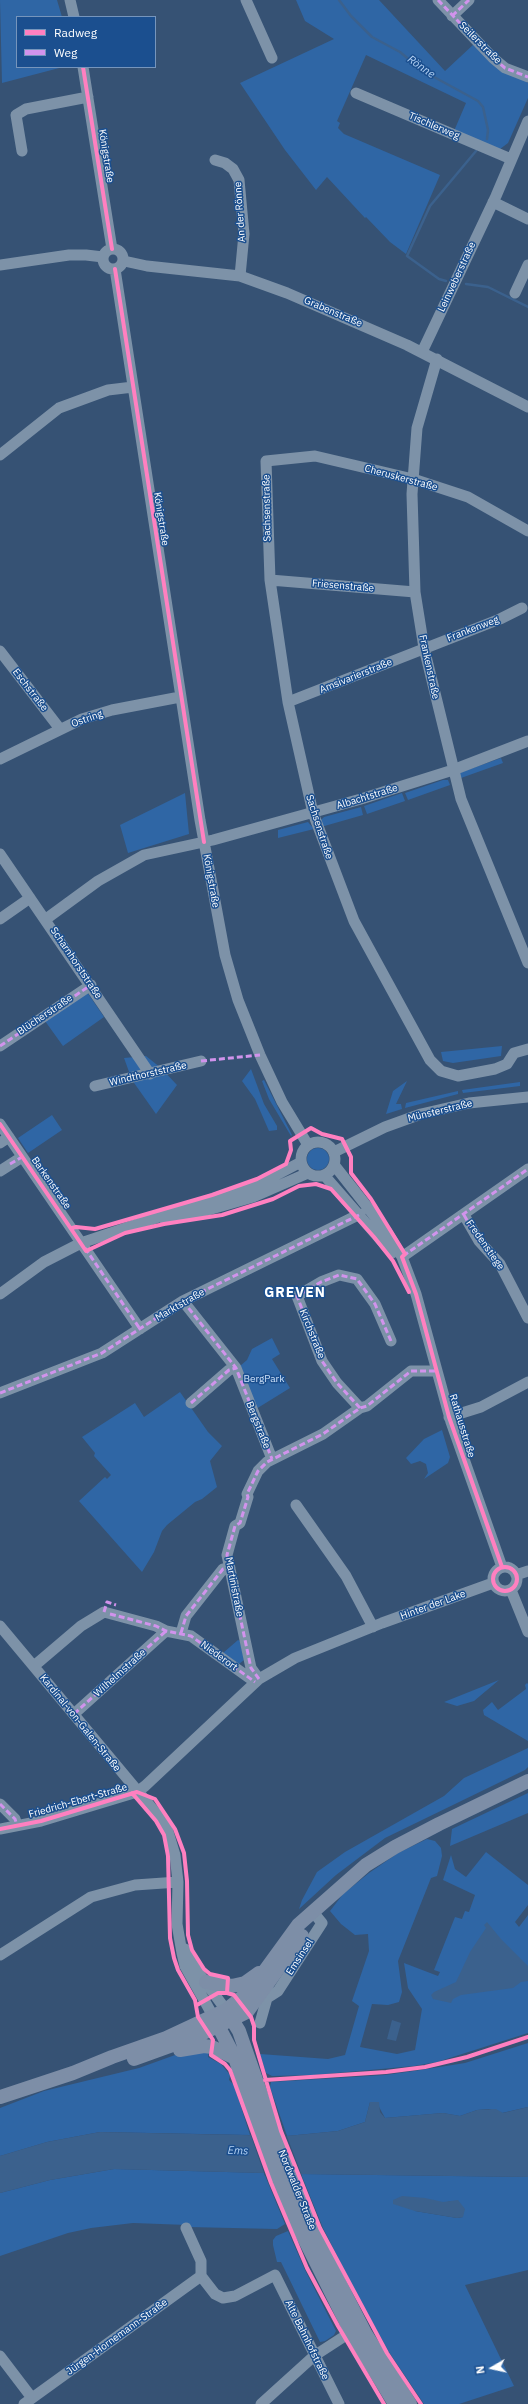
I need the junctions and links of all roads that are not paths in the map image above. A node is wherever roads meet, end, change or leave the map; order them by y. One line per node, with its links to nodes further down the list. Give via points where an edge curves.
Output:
1 (70, 0): 5 (street)
2 (246, 0): 7 (street)
3 (438, 0): 6 (street, Seilerstraße)
4 (469, 0): 6 (street)
5 (74, 16)
6 (452, 16): 9 (street, Seilerstraße, via 505,68)
7 (272, 58)
8 (83, 68): 11 (street, Königstraße)
9 (528, 77)
10 (356, 93): 14 (street, Tischlerweg)
11 (88, 97): 13 (street, via 26,109 16,115); 18 (street, Königstraße)
12 (528, 121): 14 (street, Leinweberstraße)
13 (22, 151)
14 (511, 159): 16 (street, Leinweberstraße)
15 (215, 160): 24 (street, An der Rönne, via 233,169 239,180 244,234)
16 (492, 202): 17 (street); 26 (street, Leinweberstraße)
17 (528, 219)
18 (112, 248): 19 (street); 20 (street, via 121,252)
19 (103, 257): 21 (street, via 69,255); 23 (street, via 105,265)
20 (124, 260): 23 (street, via 120,268); 24 (street, Grabenstraße, via 147,266)
21 (0, 265)
22 (528, 265): 25 (street)
23 (115, 270): 28 (street, Königstraße)
24 (240, 276): 26 (street, Grabenstraße, via 337,313)
25 (516, 293)
26 (422, 352): 27 (street, Grabenstraße)
27 (437, 359): 29 (street, Grabenstraße); 32 (street, Frankenstraße, via 417,428)
28 (133, 387): 30 (street, via 108,390 59,408); 39 (street, Königstraße)
29 (528, 407)
30 (0, 455)
31 (266, 461): 32 (street, Cheruskerstraße, via 315,456); 34 (street, Sachsenstraße)
32 (413, 479): 33 (street, Cheruskerstraße, via 468,497); 35 (street, Frankenstraße)
33 (528, 531)
34 (270, 580): 35 (street, Friesenstraße); 40 (street, Sachsenstraße)
35 (415, 592): 37 (street, Frankenstraße)
36 (522, 608): 37 (street, Frankenweg)
37 (424, 648): 40 (street, Amsivarierstraße, via 369,672); 44 (street, Frankenstraße)
38 (0, 651): 41 (street, Eschstraße)
39 (180, 697): 41 (street, Ostring, via 112,710); 46 (street, Königstraße)
40 (288, 702): 45 (street, Sachsenstraße)
41 (60, 729): 43 (street, Ostring)
42 (528, 742): 44 (street, Albachtstraße)
43 (0, 759)
44 (453, 770): 45 (street, Albachtstraße); 51 (street, Frankenstraße, via 473,829)
45 (313, 813): 46 (street, Albachtstraße); 54 (street, Sachsenstraße, via 354,921 432,1063 441,1071 458,1076 495,1069 507,1064 514,1053)
46 (204, 842): 50 (street, Albachtstraße, via 144,855 98,881); 61 (street, Königstraße, via 225,955 238,1000 282,1102)
47 (0, 854): 48 (street, Scharnhorststraße)
48 (30, 898): 49 (street); 50 (street, Scharnhorststraße)
49 (0, 919)
50 (46, 919): 52 (street, Scharnhorststraße)
51 (528, 963)
52 (91, 985): 53 (street, Blücherstraße); 56 (street, Scharnhorststraße)
53 (0, 1046)
54 (528, 1049)
55 (202, 1062): 56 (street, Windthorststraße)
56 (150, 1074): 57 (street, Windthorststraße)
57 (95, 1086)
58 (528, 1097): 62 (street, Münsterstraße, via 468,1103 421,1114 384,1127)
59 (0, 1124): 60 (street, Barkenstraße)
60 (4, 1140): 63 (street, Barkenstraße)
61 (308, 1145): 62 (street, via 323,1142); 64 (street)
62 (334, 1152): 65 (street)
63 (22, 1156): 67 (street); 73 (street, Barkenstraße)
64 (301, 1162): 68 (street); 72 (street, via 263,1182)
65 (334, 1166): 69 (street); 74 (street, via 386,1232)
66 (528, 1169): 71 (street)
67 (0, 1171)
68 (308, 1173): 69 (street); 72 (street, via 253,1197 216,1208)
69 (324, 1175): 70 (street)
70 (360, 1214): 74 (street); 76 (street, Marktstraße)
71 (464, 1215): 74 (street); 77 (street, Fredenstiege, via 480,1241 500,1264)
72 (145, 1221): 73 (street)
73 (81, 1243): 75 (street, via 44,1262); 78 (street, Barkenstraße)
74 (399, 1258): 81 (street, Rathausstraße, via 414,1288)
75 (0, 1294)
76 (183, 1301): 78 (street, Marktstraße); 80 (street, Bergstraße)
77 (528, 1318)
78 (140, 1329): 83 (street, Marktstraße, via 102,1353)
79 (391, 1341): 85 (street, Kirchstraße, via 375,1304 356,1279 339,1275 297,1296 322,1361 337,1383)
80 (236, 1368): 84 (street, via 229,1370); 87 (street, Bergstraße)
81 (437, 1371): 85 (street, Martinistraße, via 411,1371 368,1406); 86 (street, Rathausstraße)
82 (528, 1382): 86 (street, via 481,1407)
83 (0, 1393)
84 (191, 1403)
85 (360, 1408): 87 (street, Martinistraße, via 323,1434)
86 (449, 1417): 89 (street, Rathausstraße)
87 (272, 1459): 90 (street, Martinistraße, via 258,1471 247,1494 240,1523 235,1526 227,1555)
88 (296, 1505): 96 (street, via 346,1576)
89 (502, 1567): 92 (street, via 511,1569); 93 (street, via 494,1572)
90 (230, 1568): 99 (street, via 223,1570 186,1616); 101 (street, Martinistraße, via 251,1668)
91 (528, 1571): 92 (street)
92 (516, 1575): 94 (street, via 516,1583)
93 (493, 1583): 94 (street, via 501,1591); 96 (street, Hinter der Lake)
94 (511, 1590): 98 (street)
95 (0, 1626): 100 (street, Kardinal-von-Galen-Straße)
96 (373, 1627): 101 (street, Hinter der Lake, via 295,1658)
97 (166, 1631): 99 (street, Niederort); 100 (street, Niederort, via 104,1612 81,1626); 102 (street, Wilhelmstraße)
98 (528, 1632)
99 (181, 1633): 101 (street, Niederort, via 191,1636)
100 (34, 1666): 102 (street, Kardinal-von-Galen-Straße)
101 (257, 1680): 105 (street)
102 (74, 1714): 105 (street, Kardinal-von-Galen-Straße)
103 (528, 1773): 106 (main road)
104 (528, 1781): 106 (main road)
105 (137, 1792): 108 (street, Friedrich-Ebert-Straße); 110 (street, Kardinal-von-Galen-Straße, via 160,1818 170,1834)
106 (502, 1793): 111 (main road, via 395,1847 348,1880)
107 (0, 1804): 108 (street, via 15,1819)
108 (18, 1826): 109 (street, Friedrich-Ebert-Straße)
109 (0, 1829)
110 (178, 1882): 112 (street, Kardinal-von-Galen-Straße); 113 (street, via 135,1885 91,1897)
111 (313, 1912): 114 (main road, via 298,1925); 116 (main road, via 302,1936)
112 (179, 1936): 115 (street, Kardinal-von-Galen-Straße); 118 (street, Kardinal-von-Galen-Straße, via 185,1966)
113 (0, 1955)
114 (269, 1966): 115 (main road, via 237,1986 227,1987); 117 (main road)
115 (206, 1982): 117 (street, Kardinal-von-Galen-Straße)
116 (264, 1996): 117 (main road, via 247,2012); 119 (street)
117 (230, 2015): 118 (main road); 123 (main road, Nordwalder Straße)
118 (216, 2022): 120 (main road); 121 (main road, Nordwalder Straße); 122 (main road, via 112,2056)
119 (260, 2023)
120 (162, 2050): 121 (main road, via 204,2046); 122 (main road)
121 (235, 2058): 123 (main road, Nordwalder Straße)
122 (74, 2073): 124 (main road)
123 (252, 2086): 125 (main road, Nordwalder Straße, via 269,2156)
124 (0, 2097)
125 (304, 2227): 128 (main road, Nordwalder Straße); 135 (main road, Nordwalder Straße, via 365,2334)
126 (186, 2228): 127 (street, via 201,2261)
127 (201, 2276): 130 (street, Alte Bahnhofstraße, via 216,2294 223,2298 234,2296 276,2275); 131 (street, Jürgen-Hornemann-Straße)
128 (352, 2332): 130 (street); 134 (main road, Nordwalder Straße)
129 (0, 2356): 131 (street, Jürgen-Hornemann-Straße)
130 (314, 2356): 132 (street); 133 (street, Alte Bahnhofstraße)
131 (28, 2401)
132 (261, 2404)
133 (339, 2404)
134 (395, 2404)
135 (410, 2404)

